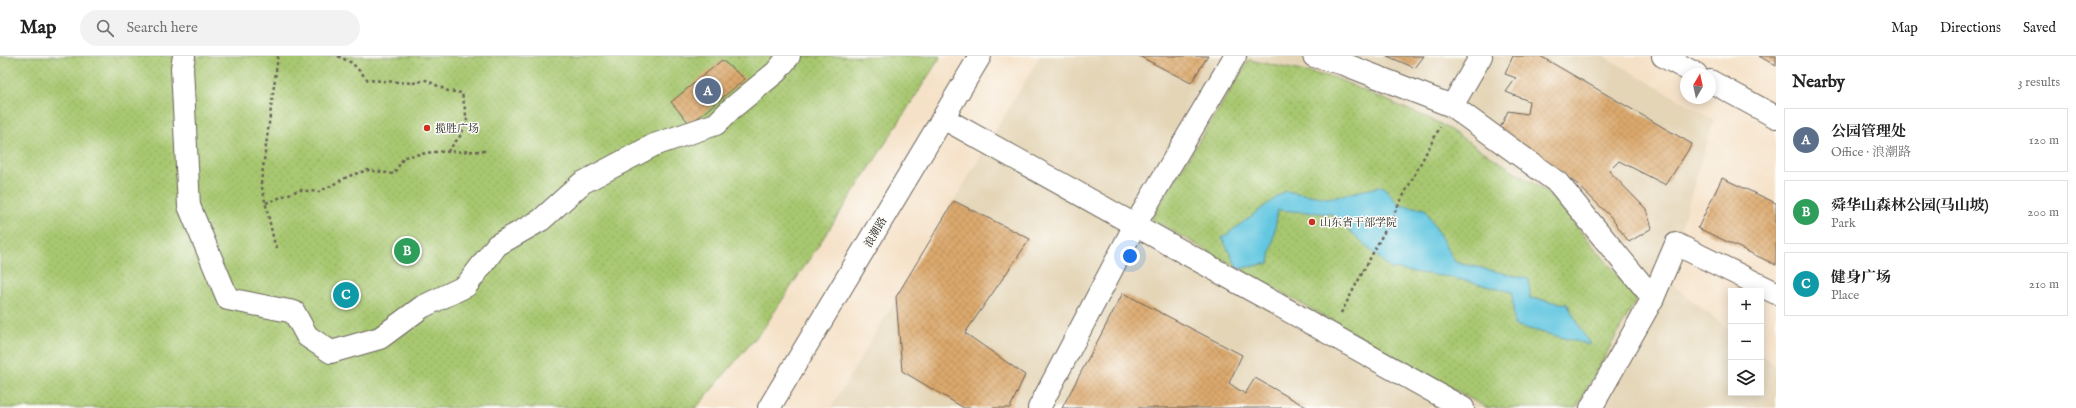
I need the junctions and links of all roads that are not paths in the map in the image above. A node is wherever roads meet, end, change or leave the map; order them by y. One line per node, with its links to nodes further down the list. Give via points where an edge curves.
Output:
1 (184, 56): 2 (street, via 182,68 188,206 228,300 294,312 307,336 332,352 380,338 422,307 466,286 497,245 541,220 582,183 654,145 716,124 776,72)
2 (789, 56)
3 (980, 56): 12 (street, 浪潮路)
4 (1235, 56): 13 (street)
5 (1314, 56): 10 (street, via 1344,64)
6 (1481, 56): 10 (street)
7 (1662, 56): 8 (street)
8 (1685, 68)
9 (1716, 84): 11 (street)
10 (1452, 106): 15 (street, via 1558,183)
11 (1776, 117)
12 (943, 118): 13 (street); 16 (street, 浪潮路)
13 (1135, 225): 17 (street); 18 (street)
14 (1776, 292): 15 (street, via 1676,244)
15 (1653, 298): 19 (street)
16 (769, 408)
17 (1039, 408)
18 (1463, 408)
19 (1591, 408)

